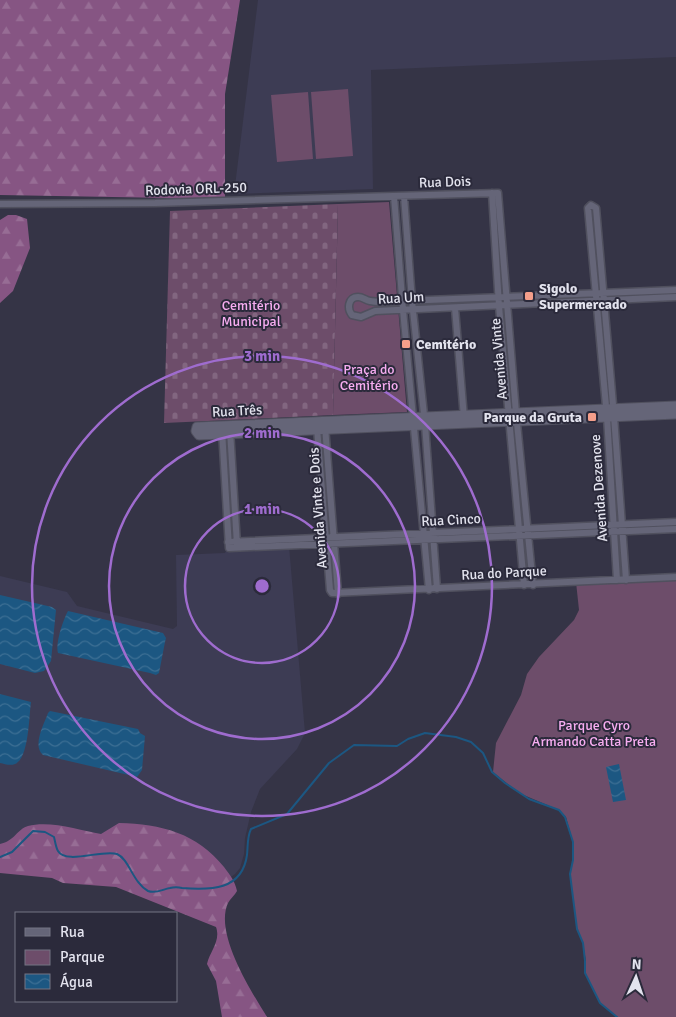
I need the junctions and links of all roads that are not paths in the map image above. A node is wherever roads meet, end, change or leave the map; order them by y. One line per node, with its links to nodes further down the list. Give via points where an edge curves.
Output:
1 (494, 193): 3 (street, Rua Dois); 6 (street, Avenida Vinte, via 499,195); 9 (street, Avenida Vinte)
2 (394, 196): 3 (street, Rua Dois); 4 (street, Rodovia ORL-250); 10 (street)
3 (404, 196): 11 (street)
4 (0, 204)
5 (676, 290): 7 (street, Rua Um)
6 (506, 297): 7 (street, Rua Um); 9 (street, Rua Um); 12 (street, Avenida Vinte)
7 (600, 297): 7 (street, Avenida Dezenove, via 596,208 592,205 588,208); 8 (street, Rua Um); 12 (street, Rua Um); 18 (street, Avenida Dezenove)
8 (676, 297)
9 (498, 298): 11 (street, Rua Um); 13 (street, Avenida Vinte)
10 (402, 301): 11 (street, Rua Um); 16 (street); 16 (street, Rua Um, via 369,301 357,297 348,307 352,315 358,317 376,311)
11 (412, 301): 15 (street)
12 (507, 305): 13 (street, Rua Um); 20 (street, Avenida Vinte)
13 (499, 306): 14 (street, Rua Um); 20 (street, Avenida Vinte)
14 (455, 308): 15 (street, Rua Um); 21 (street)
15 (413, 309): 16 (street, Rua Um); 22 (street)
16 (403, 310): 23 (street)
17 (676, 406): 18 (street, Rua Três)
18 (610, 413): 19 (street, Rua Três); 20 (street, Rua Três); 26 (street, Avenida Dezenove); 27 (street, Avenida Dezenove)
19 (676, 414)
20 (512, 417): 21 (street, Rua Três); 31 (street, Avenida Vinte); 32 (street, Avenida Vinte)
21 (464, 419): 22 (street, Rua Três)
22 (424, 420): 23 (street, Rua Três); 37 (street)
23 (413, 421): 24 (street, Rua Três); 37 (street)
24 (321, 425): 25 (street, Rua Três); 39 (street, Avenida Vinte e Dois)
25 (226, 429): 40 (street); 40 (street, Rua Cinco, via 228,545)
26 (620, 487): 27 (street); 30 (street, Avenida Dezenove)
27 (612, 488): 29 (street, Avenida Dezenove)
28 (676, 522): 30 (street, Rua Cinco)
29 (615, 524): 30 (street, Rua Cinco); 31 (street, Rua Cinco); 34 (street, Avenida Dezenove)
30 (623, 524): 35 (street, Avenida Dezenove)
31 (528, 528): 32 (street, Rua Cinco); 36 (street, Avenida Vinte)
32 (519, 529): 37 (street, Rua Cinco); 38 (street, Avenida Vinte)
33 (676, 529): 35 (street, Rua Cinco)
34 (615, 532): 35 (street, Rua Cinco); 36 (street, Rua Cinco); 42 (street, Avenida Dezenove)
35 (623, 532): 43 (street, Avenida Dezenove)
36 (529, 536): 38 (street, Rua Cinco); 44 (street, Avenida Vinte)
37 (429, 537): 38 (street, Rua Cinco); 39 (street, Rua Cinco); 46 (street); 47 (street)
38 (520, 537): 45 (street, Avenida Vinte)
39 (330, 541): 40 (street, Rua Cinco); 48 (street, Avenida Vinte e Dois, via 330,590)
40 (237, 545)
41 (676, 577): 43 (street, Rua do Parque)
42 (618, 580): 43 (street, Rua do Parque); 44 (street, Rua do Parque)
43 (626, 580)
44 (532, 584): 45 (street, Rua do Parque)
45 (524, 585): 46 (street, Rua do Parque)
46 (437, 589): 47 (street, Rua do Parque)
47 (430, 590): 48 (street, Rua do Parque)
48 (335, 594)

